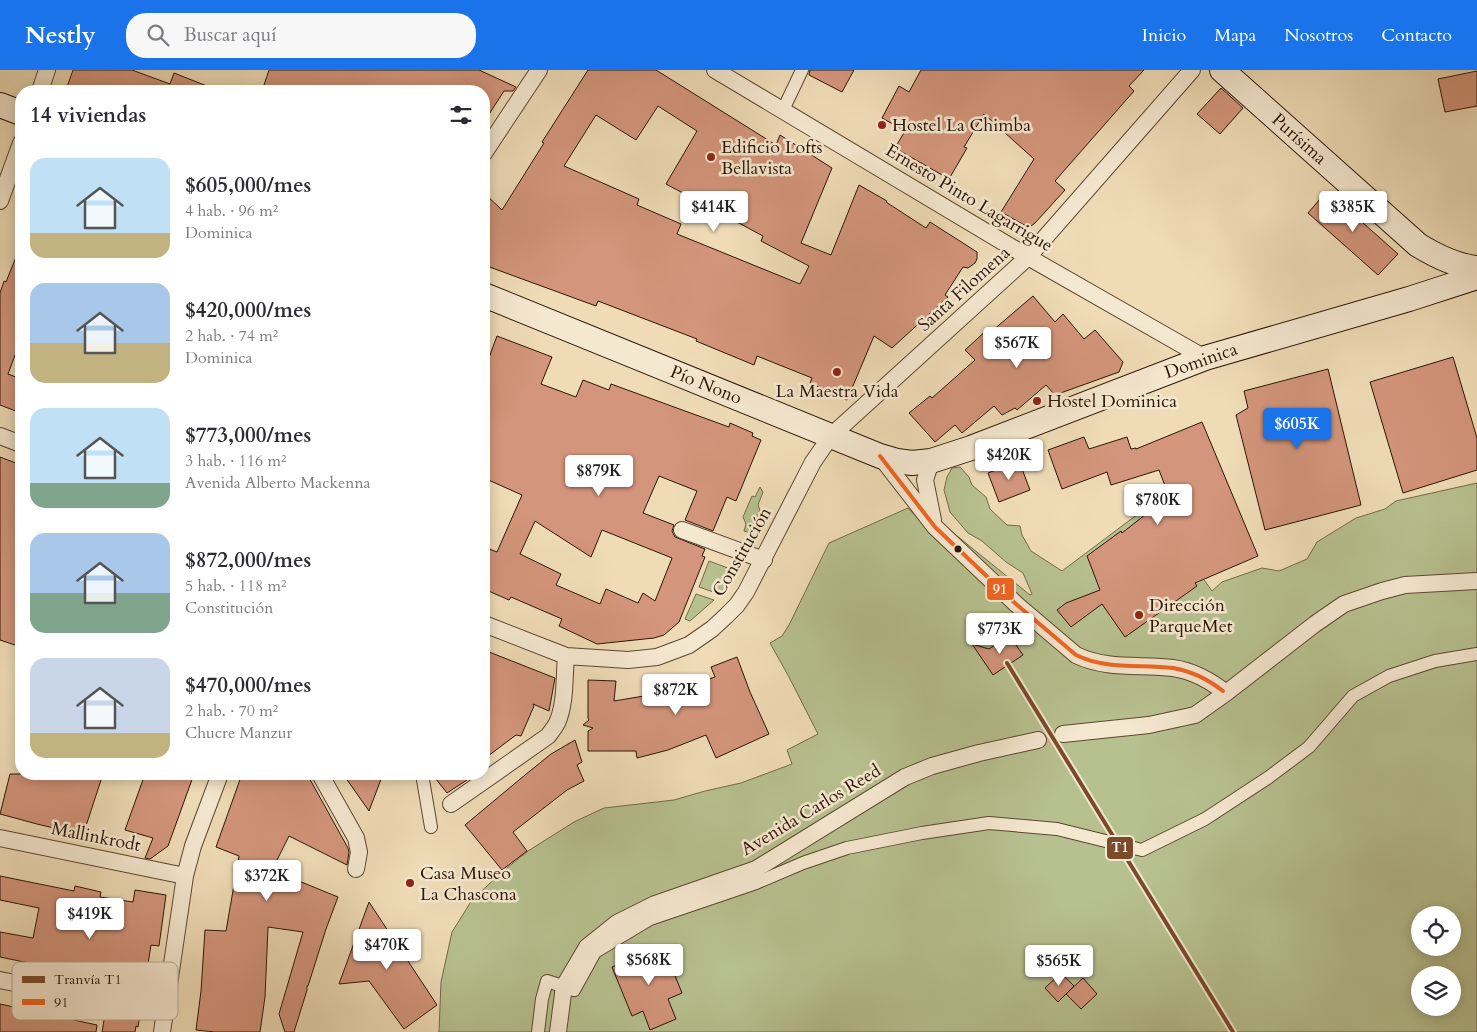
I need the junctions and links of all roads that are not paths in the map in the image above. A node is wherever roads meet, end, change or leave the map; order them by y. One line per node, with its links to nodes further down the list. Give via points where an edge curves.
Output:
1 (47, 70): 7 (street)
2 (539, 70): 11 (street)
3 (715, 70): 9 (street, Ernesto Pinto Lagarrigue)
4 (802, 70): 9 (street)
5 (1192, 70): 15 (street, Santa Filomena)
6 (1222, 70): 14 (main road, Purísima)
7 (42, 85)
8 (0, 105): 10 (main road)
9 (782, 110): 15 (street, Ernesto Pinto Lagarrigue)
10 (15, 111)
11 (490, 143)
12 (15, 160): 13 (street)
13 (0, 201)
14 (1418, 245): 16 (main road, Purísima, via 1444,259); 19 (main road, via 1425,253 1428,274 1425,285)
15 (1028, 257): 20 (street, Ernesto Pinto Lagarrigue); 22 (street, Santa Filomena)
16 (1477, 268)
17 (1477, 277): 19 (main road, Dominica)
18 (490, 297): 22 (main road, Pío Nono)
19 (1409, 299): 20 (main road, Dominica)
20 (1205, 358): 25 (main road, Dominica)
21 (0, 436): 23 (street)
22 (831, 436): 24 (main road, Pío Nono); 28 (street, Constitución, via 813,462)
23 (15, 442)
24 (880, 456): 25 (main road, Pío Nono, via 912,463); 26 (street)
25 (931, 461): 26 (street, via 925,480)
26 (935, 527): 33 (street, via 1016,604 1076,655 1107,664 1175,668 1211,681)
27 (682, 530): 28 (street)
28 (764, 560): 32 (street, Constitución, via 737,605 689,645 657,657 628,660)
29 (1477, 581): 33 (street, via 1406,585 1344,604)
30 (490, 626): 32 (street, Constitución)
31 (1477, 654): 47 (street, via 1435,661 1389,676 1353,696 1309,747 1268,777 1205,819 1142,850 1057,829 989,823 922,832 847,848 650,919 595,952)
32 (566, 656): 36 (street, via 563,700 556,724 548,736)
33 (1226, 693): 34 (street, via 1195,715 1149,725)
34 (1062, 734)
35 (1038, 740): 47 (street, Avenida Carlos Reed, via 932,766 905,777 756,869 656,904 617,923 587,946)
36 (490, 777)
37 (218, 780): 45 (street)
38 (323, 780): 44 (street, via 356,838)
39 (423, 780): 42 (street)
40 (485, 780): 41 (street)
41 (451, 804)
42 (431, 827)
43 (0, 838): 45 (street, Mallinkrodt)
44 (356, 869)
45 (185, 876): 46 (street)
46 (172, 962)
47 (569, 988): 48 (street, via 548,980); 49 (street, Avenida Carlos Reed)
48 (538, 1032)
49 (558, 1032)

